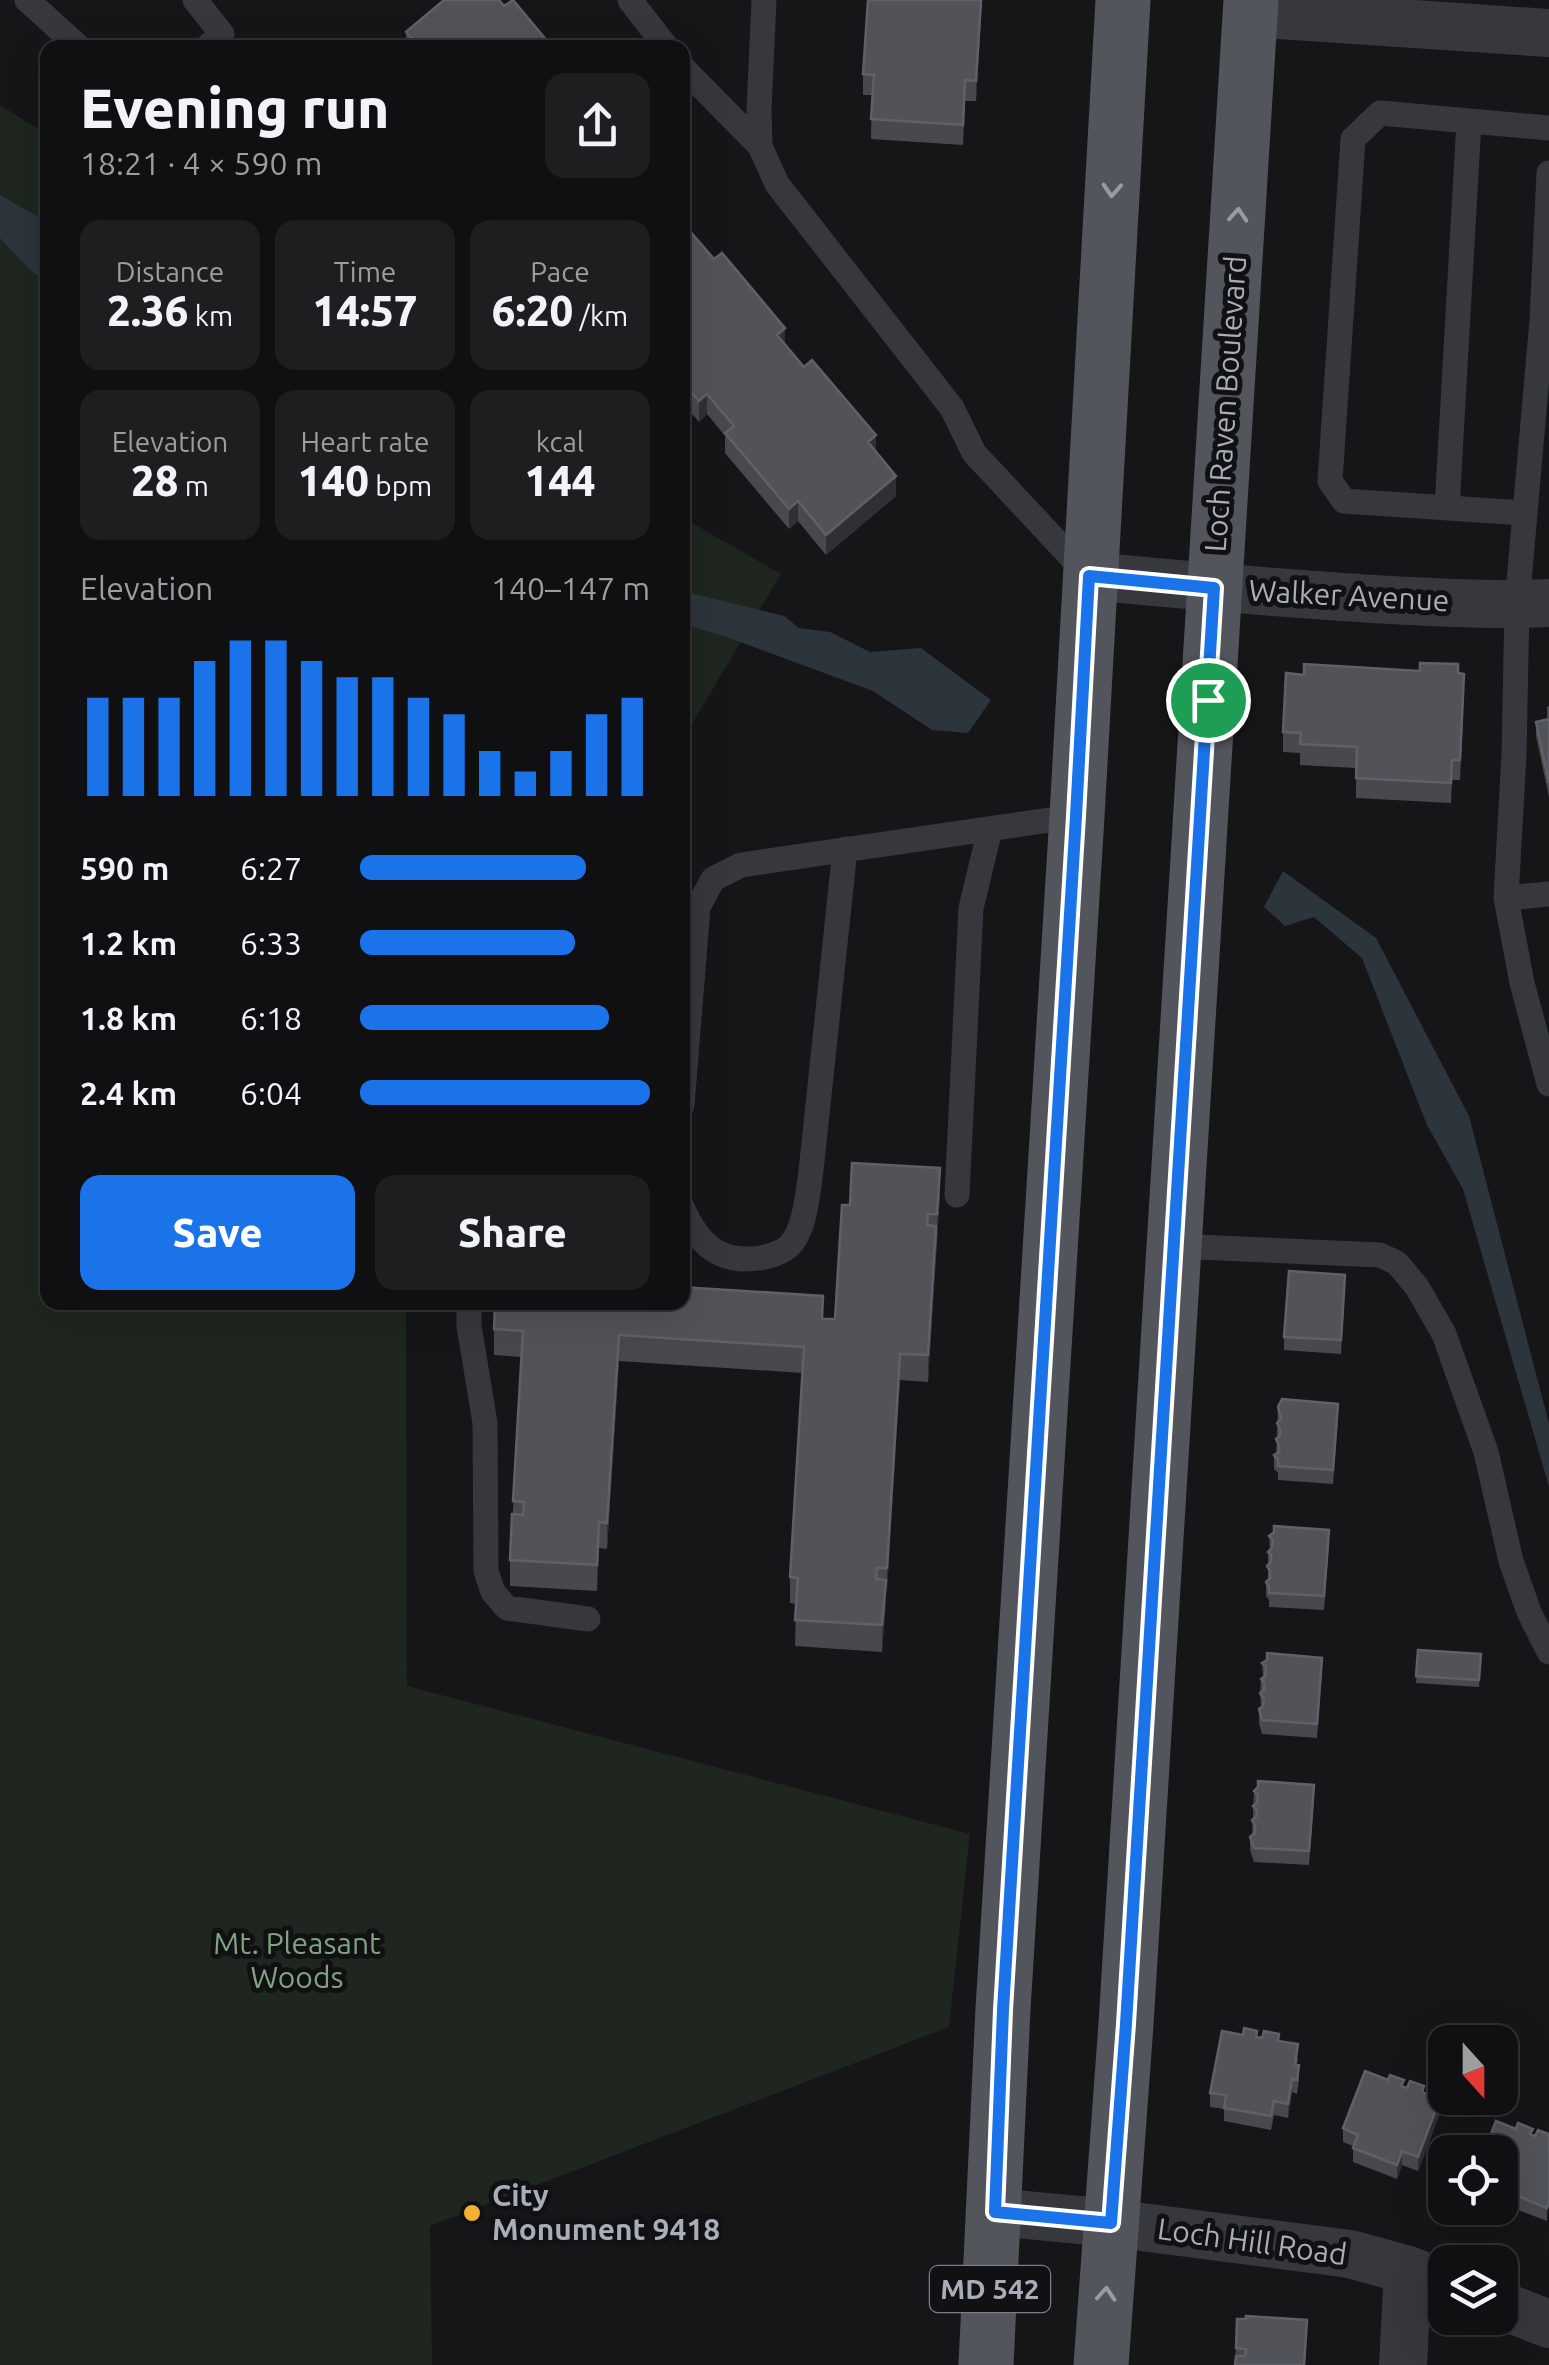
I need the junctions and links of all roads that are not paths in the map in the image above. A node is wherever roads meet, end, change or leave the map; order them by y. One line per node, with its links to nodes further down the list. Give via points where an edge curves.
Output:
1 (27, 0): 8 (lane)
2 (194, 0): 9 (lane, via 222,34)
3 (630, 0): 10 (lane)
4 (764, 0): 14 (lane)
5 (1123, 0): 19 (main road, one-way to 19)
6 (1251, 7): 7 (street); 20 (main road, Loch Raven Boulevard, one-way to 6)
7 (1549, 33)
8 (71, 40)
9 (215, 40)
10 (660, 40)
11 (690, 75): 14 (lane)
12 (1469, 121): 13 (lane); 17 (lane); 17 (lane, via 1380,113 1352,138 1330,481 1344,501)
13 (1549, 128)
14 (760, 146): 19 (lane, via 777,184 952,408 974,454)
15 (1549, 173): 16 (lane)
16 (1546, 320): 18 (lane)
17 (1447, 508): 18 (lane)
18 (1524, 513): 21 (lane)
19 (1089, 576): 20 (street, Walker Avenue); 22 (main road)
20 (1214, 588): 21 (street, Walker Avenue); 31 (main road, Loch Raven Boulevard)
21 (1533, 604): 26 (lane)
22 (1076, 816): 23 (lane); 35 (main road)
23 (990, 830): 24 (lane); 29 (lane, via 971,908)
24 (845, 850): 27 (lane, via 741,865 713,879 698,907); 30 (lane, via 802,1223 789,1246 767,1258 740,1260 717,1254)
25 (1549, 894): 26 (lane)
26 (1506, 898): 28 (lane)
27 (690, 970)
28 (1549, 1084)
29 (957, 1194)
30 (690, 1223)
31 (1174, 1246): 34 (lane, via 1380,1255 1397,1263 1444,1334 1486,1452 1510,1561); 36 (main road, Loch Raven Boulevard)
32 (469, 1310): 33 (lane, via 485,1423 486,1571 493,1592 507,1608)
33 (588, 1619)
34 (1549, 1652)
35 (995, 2212): 36 (street, Loch Hill Road); 40 (main road, MD 542)
36 (1111, 2223): 37 (street, Loch Hill Road, via 1350,2254); 41 (main road, Loch Raven Boulevard, one-way to 36)
37 (1426, 2277): 42 (street)
38 (1518, 2312): 39 (street)
39 (1549, 2324)
40 (986, 2365)
41 (1101, 2365)
42 (1403, 2365)

